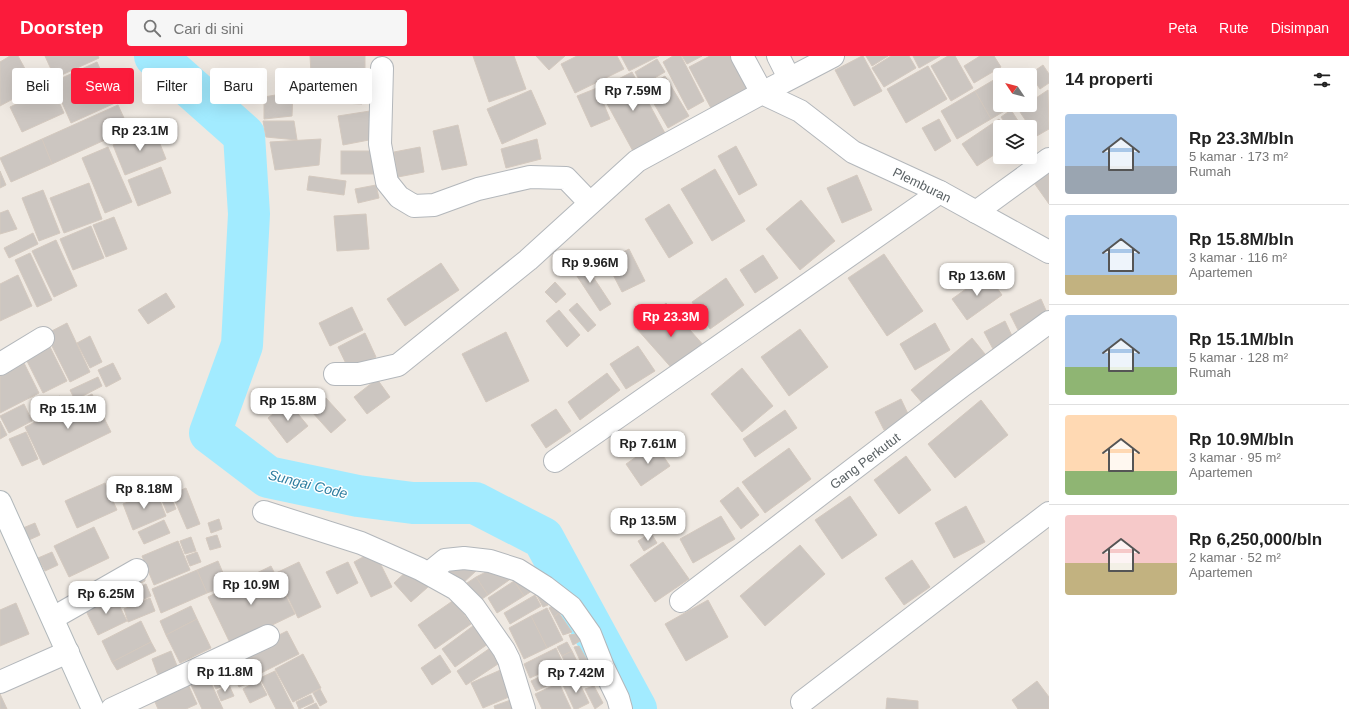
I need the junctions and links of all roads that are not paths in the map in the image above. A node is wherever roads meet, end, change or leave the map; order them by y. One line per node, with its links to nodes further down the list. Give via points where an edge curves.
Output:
1 (742, 56): 6 (street)
2 (778, 56): 5 (street)
3 (833, 56): 5 (street)
4 (382, 68): 10 (street, via 380,144 387,182 399,197 414,206 434,205 478,189 530,177 566,178)
5 (789, 78): 6 (street); 7 (street)
6 (762, 93): 7 (street, Plemburan); 10 (street, via 637,161)
7 (800, 112): 9 (street, Plemburan, via 853,152)
8 (1049, 159): 11 (street)
9 (940, 192): 11 (street, Plemburan); 17 (street)
10 (590, 203): 16 (street, via 528,260 398,366 359,374)
11 (976, 212): 12 (street, Plemburan)
12 (1049, 252)
13 (1049, 322): 23 (street, Gang Perkutut)
14 (43, 338): 15 (street)
15 (0, 364)
16 (335, 374)
17 (555, 461)
18 (0, 502): 24 (street)
19 (264, 512): 22 (street, via 361,543)
20 (1049, 513): 28 (street)
21 (137, 570): 24 (street)
22 (429, 573): 31 (street, via 456,590 474,607 509,660); 32 (street, via 445,560 464,558 490,561 518,570 545,587 571,608 590,634)
23 (681, 601)
24 (53, 618): 26 (street)
25 (268, 636): 30 (street)
26 (68, 652): 27 (street); 29 (street)
27 (0, 682)
28 (802, 702)
29 (93, 709)
30 (112, 709)
31 (524, 709)
32 (621, 709)

